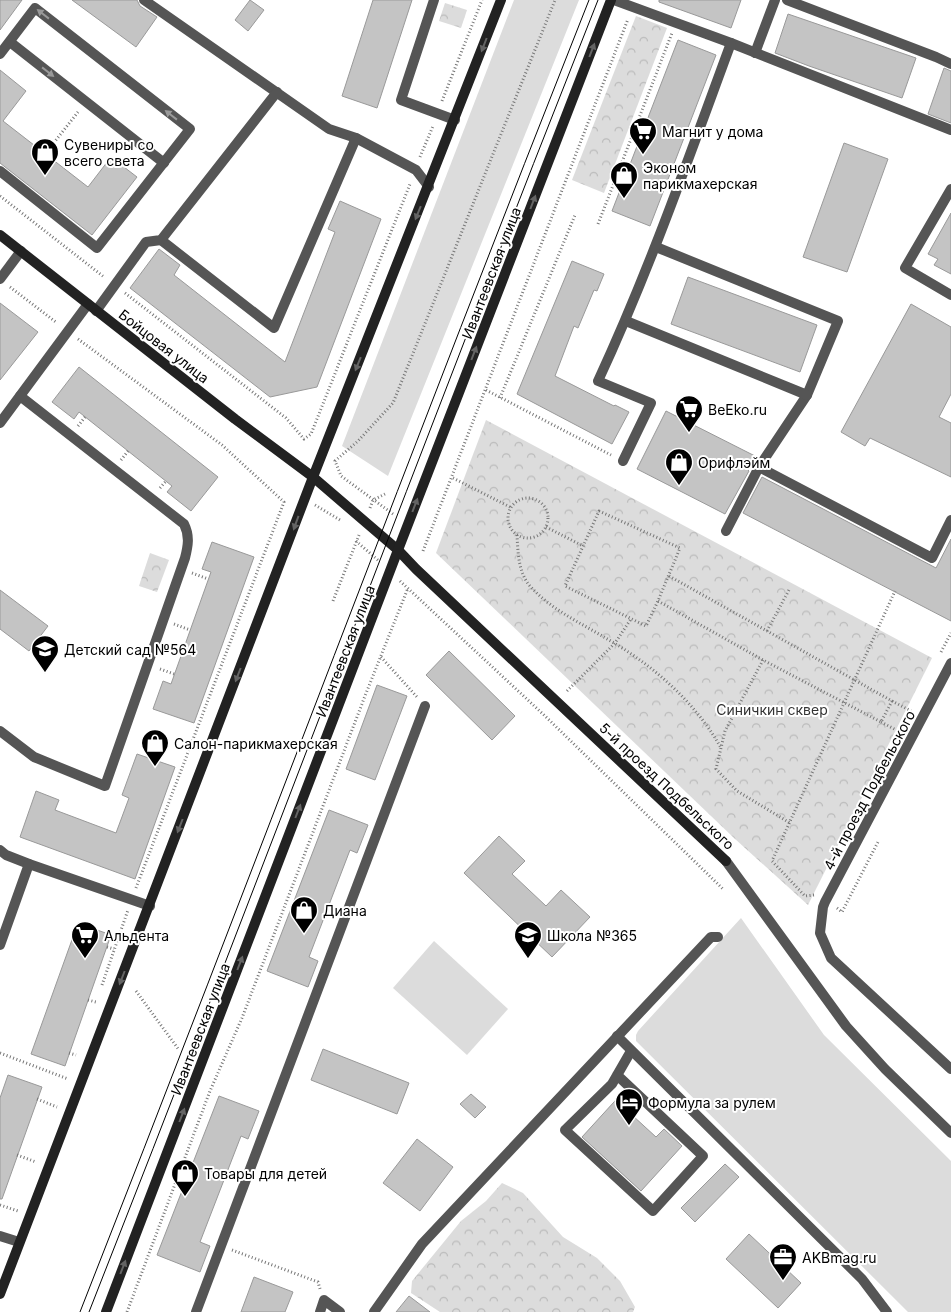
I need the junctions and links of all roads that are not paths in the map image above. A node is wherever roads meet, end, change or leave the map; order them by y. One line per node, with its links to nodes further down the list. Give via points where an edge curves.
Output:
1 (144, 0): 12 (street)
2 (434, 0): 13 (street, via 400,100)
3 (501, 0): 13 (street, one-way to 13)
4 (613, 0): 8 (street); 38 (street, Ивантеевская улица, one-way to 4)
5 (775, 0): 10 (street)
6 (787, 0): 11 (street)
7 (10, 42): 9 (street); 16 (street, one-way to 16); 16 (street, one-way to 7, via 190,129 36,8)
8 (731, 43): 10 (street); 22 (street)
9 (0, 54)
10 (755, 54): 14 (street)
11 (951, 64)
12 (277, 92): 15 (street, via 329,128); 21 (street)
13 (455, 120): 18 (street)
14 (951, 130)
15 (356, 138): 18 (street, via 416,170); 21 (street, via 274,328)
16 (164, 163): 17 (street, via 97,248)
17 (0, 171)
18 (428, 187): 34 (street, one-way to 34)
19 (951, 188): 25 (street, via 905,268)
20 (0, 235): 23 (street, Бойцовая улица)
21 (161, 240): 27 (street, via 146,242)
22 (656, 247): 28 (street); 29 (street, via 838,321)
23 (21, 251): 24 (street); 26 (street, Бойцовая улица)
24 (4, 282)
25 (951, 295)
26 (88, 304): 27 (street, Бойцовая улица); 30 (street)
27 (96, 311): 34 (street, Бойцовая улица)
28 (626, 321): 29 (street); 32 (street, via 598,381 651,403)
29 (807, 395): 33 (street)
30 (20, 396): 31 (street); 41 (street, via 184,524 188,545 105,786 34,757)
31 (0, 423)
32 (622, 461)
33 (759, 467): 35 (street, via 932,558); 37 (street)
34 (314, 477): 36 (street, Бойцовая улица); 44 (street, one-way to 44)
35 (951, 520)
36 (365, 522): 38 (street, 5-й проезд Подбельского)
37 (726, 531)
38 (398, 550): 51 (street, 5-й проезд Подбельского, via 726,861 846,1026); 55 (street, Ивантеевская улица, one-way to 38)
39 (951, 662): 49 (street, 4-й проезд Подбельского, via 823,907 820,933 831,958)
40 (425, 706): 56 (street)
41 (0, 731)
42 (0, 850): 43 (street)
43 (29, 864): 44 (street); 46 (street)
44 (150, 906): 53 (street, one-way to 53)
45 (718, 936): 47 (street, via 711,938)
46 (0, 945)
47 (617, 1036): 48 (street); 59 (street, via 422,1244)
48 (630, 1051): 50 (street); 60 (street, via 862,1279)
49 (951, 1069)
50 (617, 1075): 50 (street, via 612,1084 565,1130 653,1211 703,1156)
51 (951, 1133)
52 (4, 1237): 53 (street)
53 (19, 1242): 54 (street)
54 (0, 1294)
55 (106, 1312)
56 (196, 1312)
57 (320, 1312): 58 (street, via 324,1300)
58 (340, 1312)
59 (374, 1312)
60 (886, 1312)

